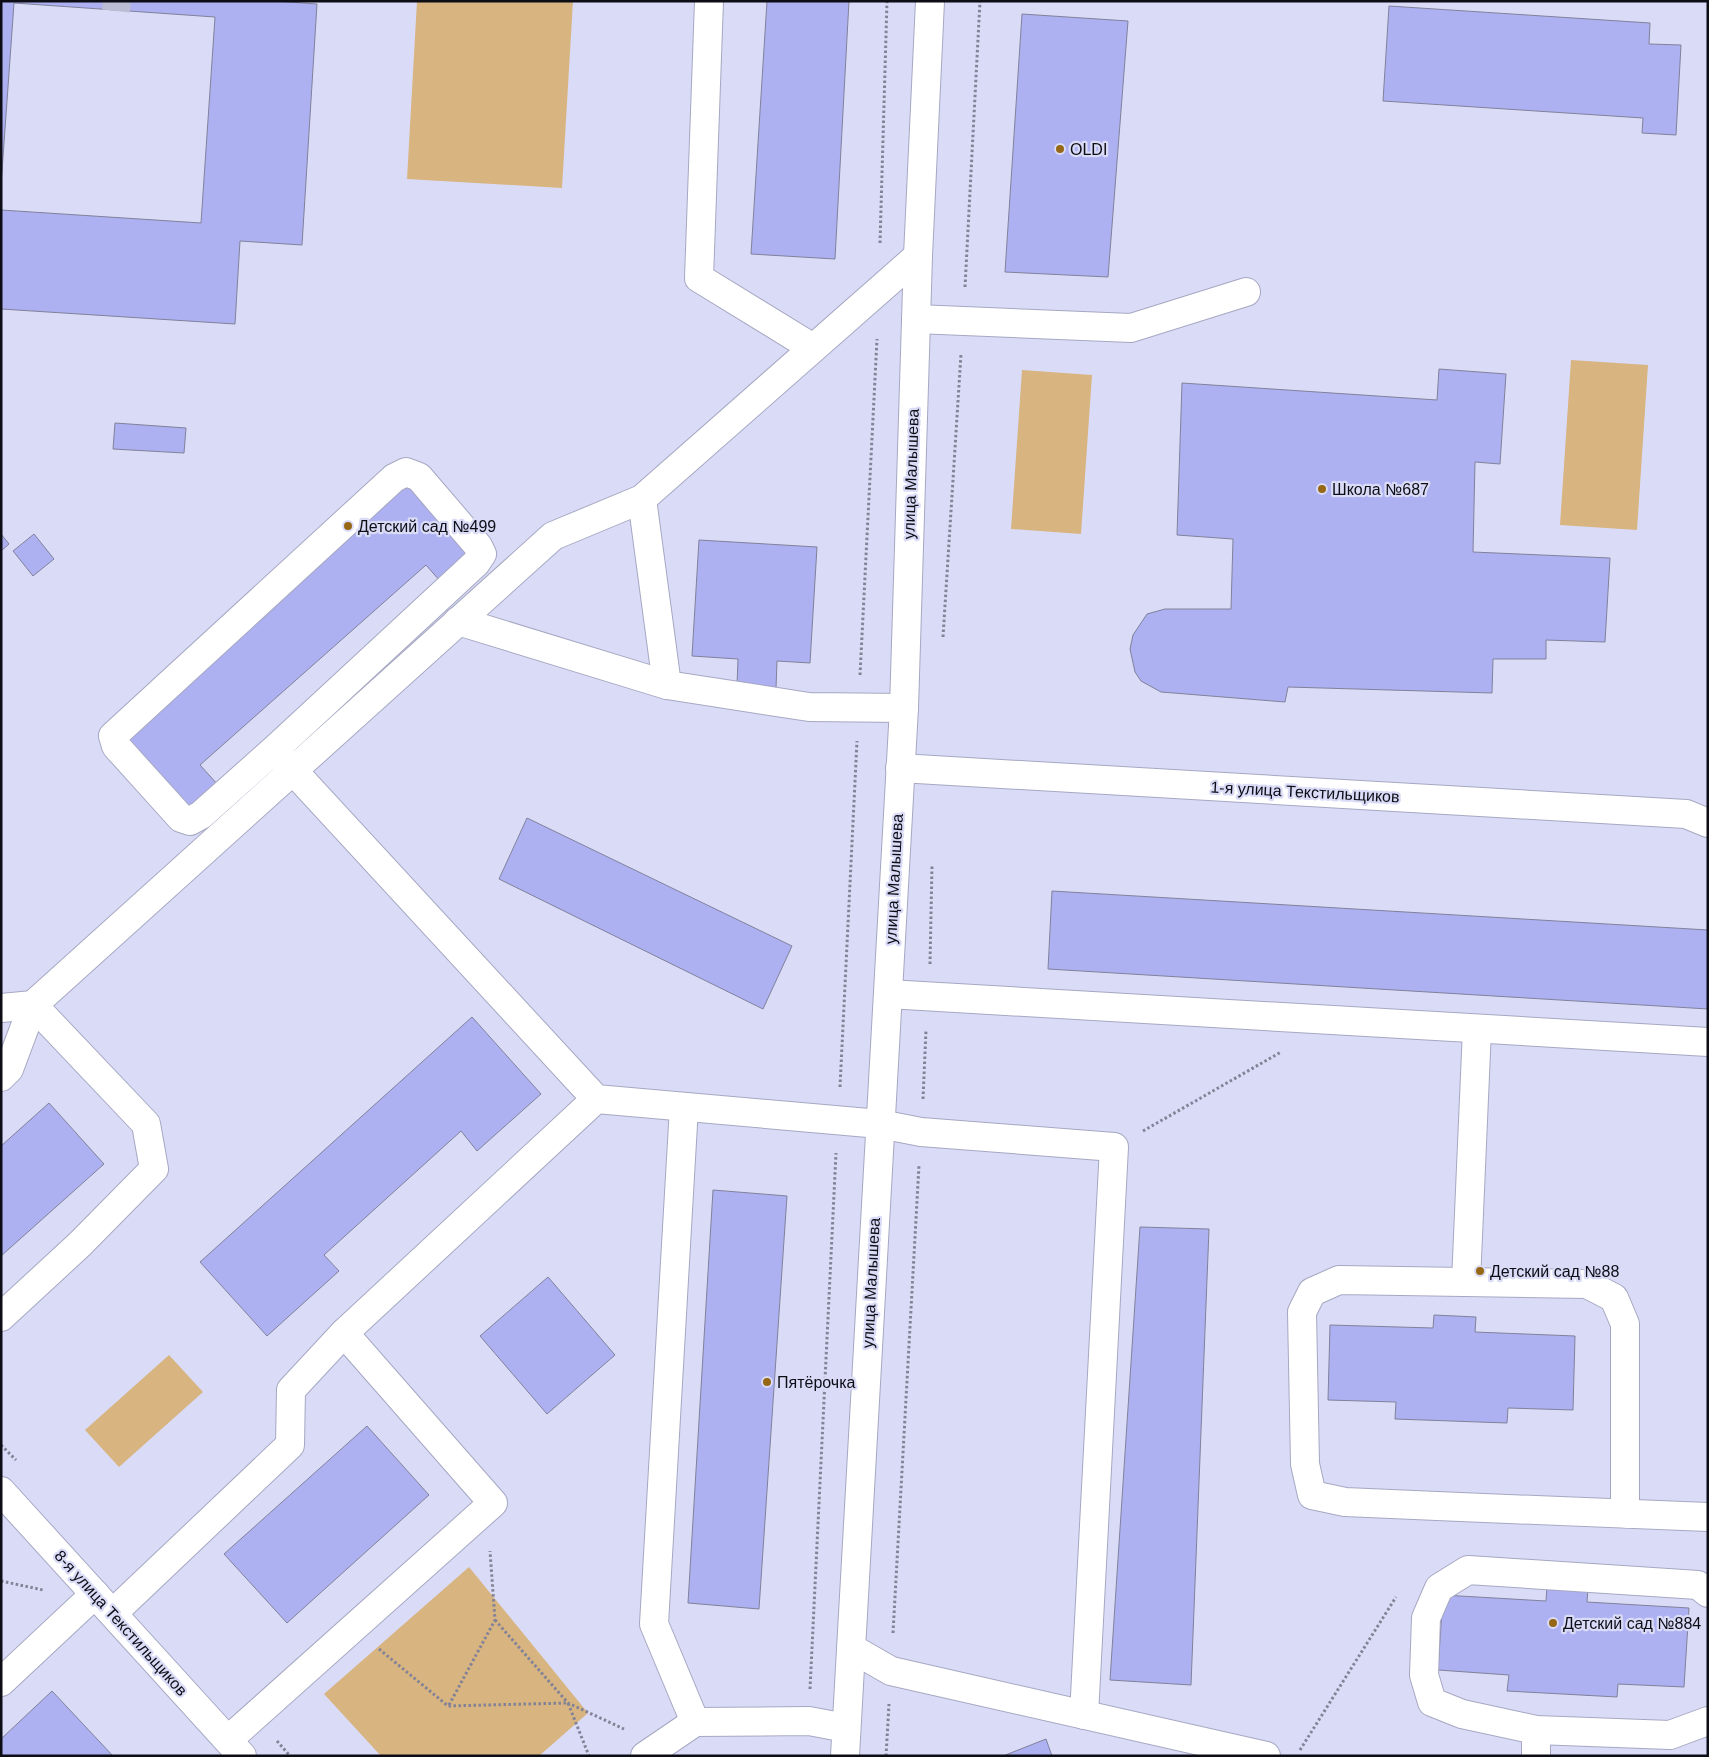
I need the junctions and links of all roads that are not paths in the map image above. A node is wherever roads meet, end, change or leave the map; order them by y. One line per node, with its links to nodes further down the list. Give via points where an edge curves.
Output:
1 (709, 1): 6 (street, via 699,278)
2 (930, 1): 3 (street, улица Малышева)
3 (918, 256): 5 (street, улица Малышева); 6 (street)
4 (1246, 292): 5 (street, via 1131,328)
5 (916, 319): 10 (street, улица Малышева)
6 (813, 348): 7 (street)
7 (642, 499): 8 (street, via 552,536); 9 (street)
8 (458, 621): 9 (street); 11 (street)
9 (667, 685): 10 (street, via 810,706)
10 (904, 708): 12 (street, улица Малышева)
11 (284, 759): 11 (street, via 190,822 181,818 116,746 113,736 394,478 406,472 419,476 482,554); 15 (street); 20 (street)
12 (900, 768): 13 (street, 1-я улица Текстильщиков, via 1686,814); 14 (street, улица Малышева)
13 (1708, 823)
14 (888, 994): 17 (street); 22 (street, улица Малышева)
15 (32, 1005): 16 (street); 19 (street, via 9,1069); 24 (street, via 146,1124 154,1169)
16 (1, 1008)
17 (1476, 1028): 18 (street); 23 (street)
18 (1708, 1042)
19 (1, 1077)
20 (596, 1099): 21 (street); 25 (street)
21 (684, 1107): 22 (street); 35 (street, via 654,1624)
22 (880, 1124): 31 (street, улица Малышева); 33 (street, via 921,1132 1114,1147)
23 (1466, 1282): 27 (street, via 1587,1284 1614,1298 1625,1324); 27 (street, via 1339,1280 1312,1292 1302,1312 1305,1464 1312,1495 1345,1502)
24 (1, 1317)
25 (344, 1333): 30 (street, via 291,1390 290,1445); 38 (street, via 493,1503 353,1628)
26 (1, 1491): 30 (street, 8-я улица Текстильщиков)
27 (1626, 1514): 28 (street)
28 (1708, 1517)
29 (1708, 1593): 37 (street, via 1698,1585 1468,1570 1439,1588 1426,1618 1424,1675 1432,1702)
30 (104, 1604): 32 (street); 38 (street, 8-я улица Текстильщиков)
31 (851, 1648): 33 (street, via 891,1671); 36 (street, улица Малышева)
32 (1, 1682)
33 (1084, 1715): 41 (street)
34 (1708, 1721): 37 (street, via 1670,1735)
35 (695, 1722): 36 (street, via 809,1721); 39 (street)
36 (846, 1728): 40 (street, улица Малышева)
37 (1536, 1743)
38 (235, 1748)
39 (652, 1751)
40 (845, 1756)
41 (1266, 1756)

